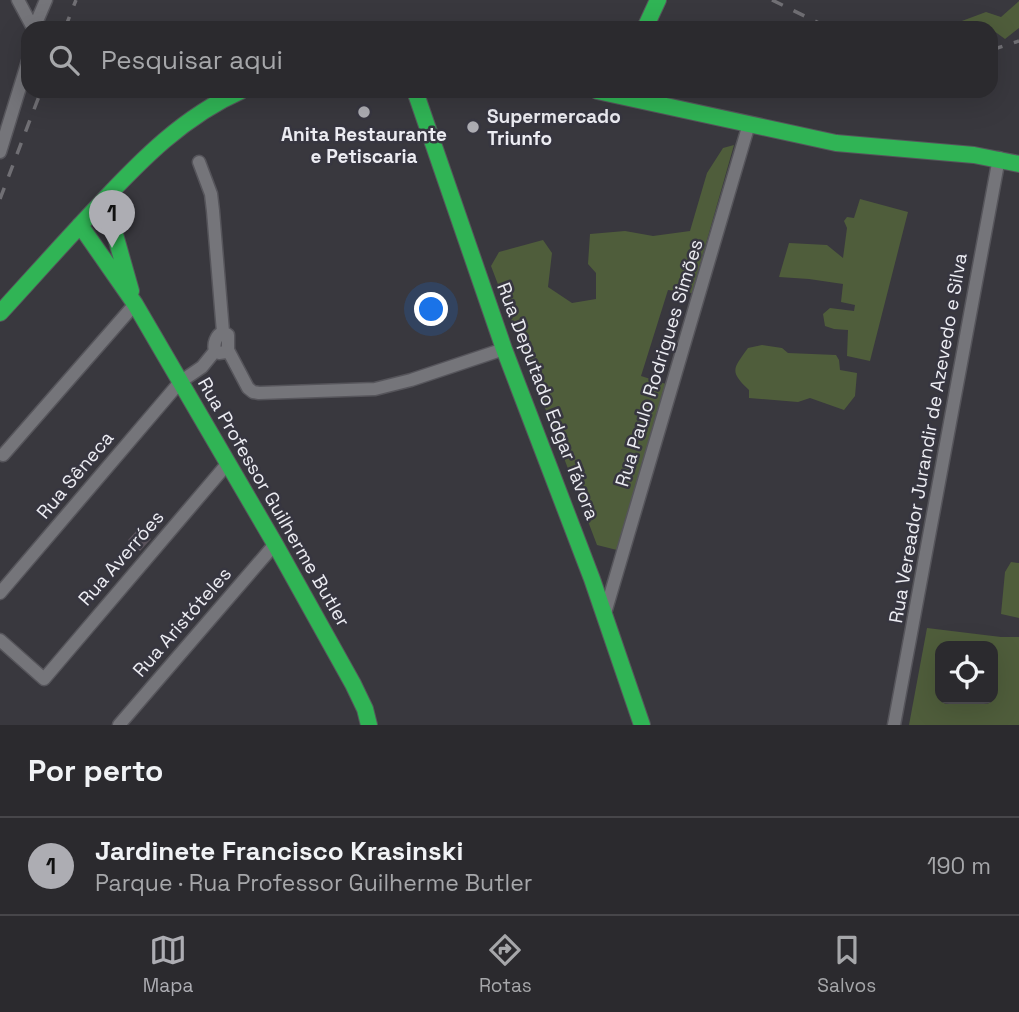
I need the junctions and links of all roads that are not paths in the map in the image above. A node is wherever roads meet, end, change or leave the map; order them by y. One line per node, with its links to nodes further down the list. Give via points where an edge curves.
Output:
1 (18, 0): 4 (street)
2 (46, 0): 5 (street)
3 (658, 0): 6 (main road)
4 (30, 21)
5 (37, 21)
6 (648, 21)
7 (21, 84): 12 (street)
8 (225, 98): 16 (main road, via 192,117)
9 (417, 98): 20 (main road, Rua Deputado Edgar Távora)
10 (635, 98): 11 (main road)
11 (749, 124): 13 (main road, via 845,144); 27 (street, Rua Paulo Rodrigues Simões)
12 (0, 152)
13 (999, 158): 15 (main road); 32 (street, Rua Vereador Jurandir de Azevedo e Silva)
14 (199, 162): 21 (street, via 214,211 223,332 228,335)
15 (1019, 163)
16 (105, 199): 17 (main road); 18 (main road, Rua Professor Guilherme Butler)
17 (80, 225): 18 (main road, Rua Professor Guilherme Butler); 19 (main road)
18 (135, 304): 22 (main road, Rua Professor Guilherme Butler); 23 (street)
19 (0, 313)
20 (504, 349): 21 (street, via 393,385 259,393 248,388); 27 (main road, Rua Deputado Edgar Távora)
21 (222, 350): 22 (street, Rua Sêneca)
22 (180, 382): 24 (main road, Rua Professor Guilherme Butler); 26 (street, Rua Sêneca)
23 (3, 455)
24 (228, 463): 25 (main road, Rua Professor Guilherme Butler); 28 (street, Rua Averróes, via 44,679)
25 (275, 544): 29 (street, Rua Aristóteles); 30 (main road, Rua Professor Guilherme Butler, via 353,684)
26 (0, 593)
27 (604, 613): 31 (main road, Rua Deputado Edgar Távora)
28 (0, 640)
29 (119, 725)
30 (369, 725)
31 (642, 725)
32 (894, 725)

